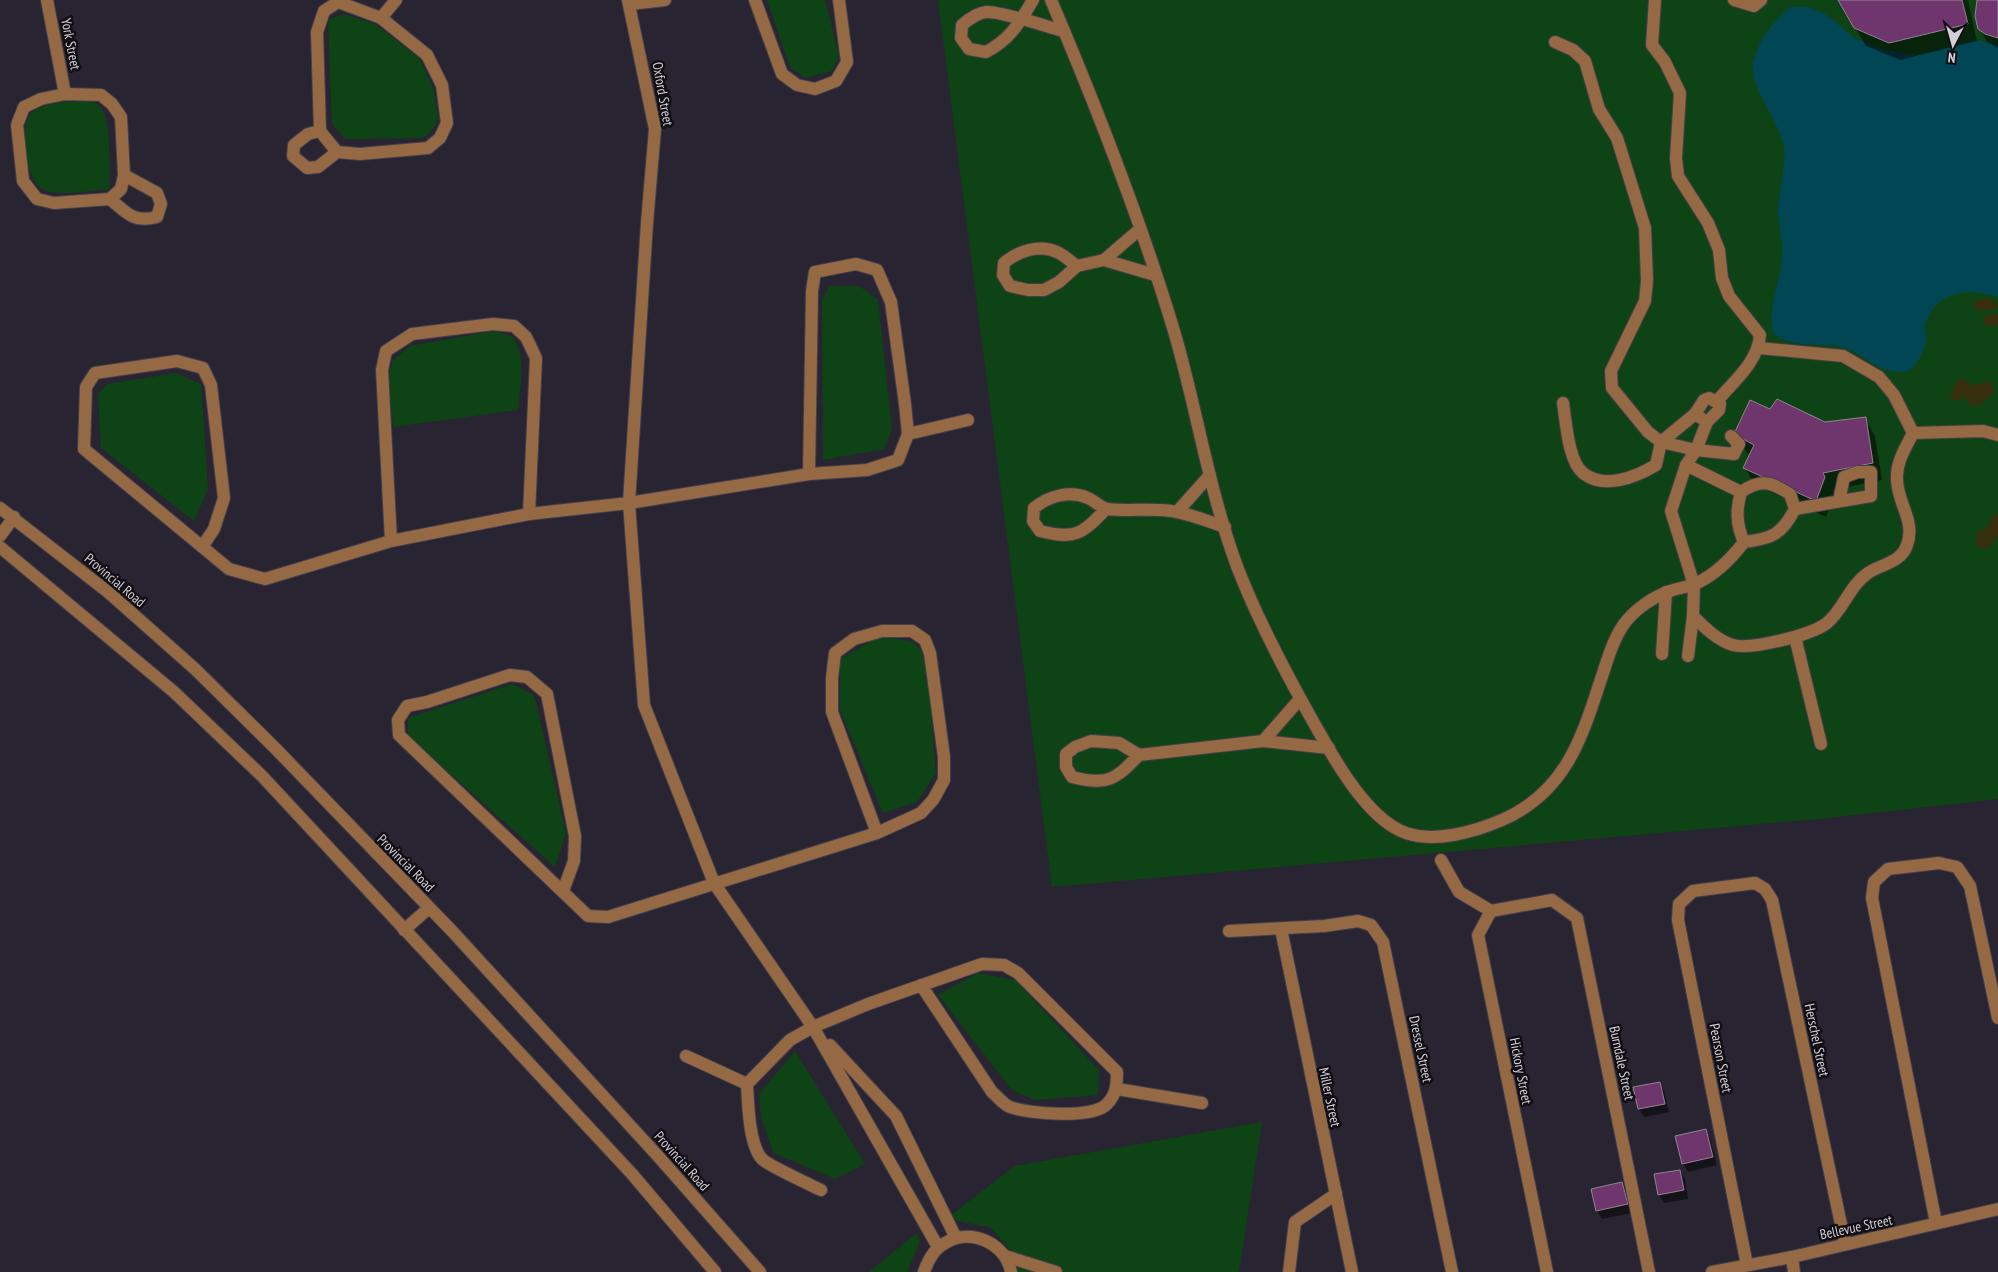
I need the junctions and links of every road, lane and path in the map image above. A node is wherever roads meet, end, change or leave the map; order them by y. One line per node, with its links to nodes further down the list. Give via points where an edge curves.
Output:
1 (47, 0): 15 (street, York Street)
2 (396, 0): 12 (street)
3 (665, 0): 11 (street)
4 (755, 0): 5 (street, via 782,74 797,85 815,89 836,81 847,62)
5 (839, 0)
6 (1033, 0): 13 (street, via 1021,20)
7 (1051, 0): 13 (street)
8 (1655, 0): 24 (street, via 1652,45 1665,62 1680,93 1678,176 1708,223 1719,250 1722,278 1729,296 1760,335)
9 (1734, 0): 10 (street, via 1754,6)
10 (1761, 0)
11 (629, 2): 41 (street, Oxford Street, via 655,129)
12 (381, 18): 16 (street, via 338,2 324,11 317,32); 17 (street, via 427,55 442,85 447,123 440,138 428,148 360,154)
13 (1064, 31): 20 (street)
14 (1554, 42): 34 (street, via 1573,50 1585,61 1598,109 1617,138 1645,228 1645,301 1611,371 1612,388)
15 (65, 94): 18 (street, via 101,95 112,104 121,117); 19 (street, via 41,99 24,108 17,125 23,181 38,199 54,203)
16 (320, 131): 17 (street); 17 (street, via 308,134 294,145 293,156 307,168 318,167)
17 (337, 152)
18 (124, 175): 19 (street, via 121,189); 19 (street, via 157,193 162,204 157,217 133,218)
19 (110, 199)
20 (1140, 229): 21 (street); 23 (street)
21 (1104, 260): 22 (street); 23 (street)
22 (1077, 266): 22 (street, via 1044,290 1010,286 1003,275 1004,263 1013,255 1029,250 1057,252)
23 (1155, 275): 38 (street, via 1174,330)
24 (1759, 348): 25 (street); 30 (street, via 1843,356 1878,377 1894,395)
25 (1717, 401): 27 (street, via 1704,400); 29 (street, via 1719,410)
26 (1563, 403): 34 (street, via 1570,446 1583,473 1620,481 1646,471 1656,465)
27 (1695, 414): 29 (street); 34 (street)
28 (968, 420): 31 (street)
29 (1707, 422): 35 (street)
30 (1913, 433): 32 (street, via 1984,431); 57 (street, via 1899,460 1896,480 1910,527 1907,547 1894,561 1868,573 1849,592 1838,612 1826,624)
31 (908, 434): 37 (street, via 898,460 867,470); 37 (street, via 892,302 877,270 856,264 815,272)
32 (1998, 435)
33 (1731, 436): 35 (street, via 1738,444 1734,454)
34 (1660, 442): 35 (street)
35 (1696, 450): 36 (street)
36 (1686, 465): 39 (street); 54 (street, via 1671,512)
37 (809, 474): 41 (street)
38 (1210, 475): 45 (street); 48 (street)
39 (1741, 492): 44 (street, via 1764,482 1778,486 1790,494); 51 (street, via 1737,518)
40 (1839, 501): 44 (street)
41 (629, 503): 46 (street); 67 (street, Oxford Street, via 644,704)
42 (0, 508): 47 (street, Provincial Road)
43 (1106, 509): 43 (street, via 1089,527 1074,536 1040,531 1033,521 1034,508 1059,495 1087,498); 45 (street)
44 (1795, 509): 51 (street, via 1779,533)
45 (1177, 512): 48 (street)
46 (529, 514): 50 (street); 50 (street, via 536,358 526,337 514,326 492,324 412,334 386,351 382,370)
47 (14, 517): 49 (street); 70 (street, Provincial Road, via 108,592 195,669)
48 (1225, 528): 60 (street, via 1250,597)
49 (0, 536)
50 (391, 540): 53 (street, via 265,579 228,568)
51 (1744, 542): 54 (street, via 1716,572)
52 (0, 547): 73 (street, via 174,692 262,776)
53 (202, 547): 53 (street, via 84,448 86,387 95,373 177,361 203,368 211,385 224,498 214,529)
54 (1694, 585): 55 (street); 56 (street)
55 (1666, 592): 58 (street); 63 (street, via 1644,604 1625,622 1612,646 1581,740 1562,774 1534,801 1504,819 1465,834 1405,833 1378,815 1346,778)
56 (1693, 616): 57 (street, via 1707,630 1731,645 1750,647); 59 (street)
57 (1795, 637): 62 (street)
58 (1662, 654)
59 (1688, 656)
60 (1300, 699): 61 (street); 63 (street)
61 (1263, 741): 63 (street); 64 (street)
62 (1821, 744)
63 (1329, 748)
64 (1139, 755): 64 (street, via 1121,773 1106,782 1072,777 1066,767 1066,754 1091,741 1120,744)
65 (877, 833): 65 (street, via 921,813 944,780 944,757 930,653 925,640 912,631 882,631 854,639 835,653 832,712); 67 (street)
66 (1441, 860): 71 (street, via 1459,892)
67 (714, 882): 69 (street, via 608,917 588,916); 77 (street, Oxford Street)
68 (1722, 888): 87 (street, Herschel Street, via 1755,883 1765,889 1772,900); 91 (street, Pearson Street, via 1692,891 1679,904 1678,920)
69 (563, 891): 69 (street, via 574,861 575,836 547,694 527,677 510,675 407,706 398,720 399,736)
70 (429, 908): 73 (street); 93 (street, Provincial Road)
71 (1491, 911): 100 (street, Hickory Street, via 1478,935); 101 (street, Burndale Street, via 1552,900 1577,918)
72 (1282, 929): 74 (street, Dressel Street); 83 (street, Miller Street); 99 (street, Dressel Street, via 1358,921 1371,925 1383,942)
73 (404, 930): 92 (street, via 632,1174)
74 (1229, 931)
75 (921, 985): 77 (street); 80 (street, via 982,964 1004,965 1018,973 1117,1072); 80 (street, via 992,1092 1008,1106 1031,1113 1097,1112 1107,1105)
76 (1998, 1018): 85 (street, via 1970,886 1957,867 1939,863 1888,869 1874,882 1872,898)
77 (814, 1027): 79 (street, via 790,1040); 86 (street, via 896,1116); 88 (street)
78 (686, 1056): 79 (street)
79 (747, 1084): 82 (street, via 751,1130 762,1159)
80 (1117, 1089): 81 (street)
81 (1202, 1103)
82 (821, 1190)
83 (1336, 1194): 97 (street, via 1295,1222); 98 (street, Miller Street)
84 (1998, 1211): 85 (street); 90 (street, Bellevue Street)
85 (1936, 1223): 87 (street)
86 (956, 1238): 88 (street); 89 (street, via 984,1239)
87 (1845, 1243): 90 (street)
88 (938, 1247): 94 (street)
89 (1004, 1256): 95 (street); 96 (street)
90 (1792, 1257): 91 (street); 103 (street, Bellevue Street); 104 (street)
91 (1746, 1264): 102 (street)
92 (716, 1272)
93 (760, 1272)
94 (924, 1272)
95 (1011, 1272)
96 (1056, 1272)
97 (1289, 1272)
98 (1352, 1272)
99 (1452, 1272)
100 (1546, 1272)
101 (1649, 1272)
102 (1712, 1272)
103 (1720, 1272)
104 (1794, 1272)

